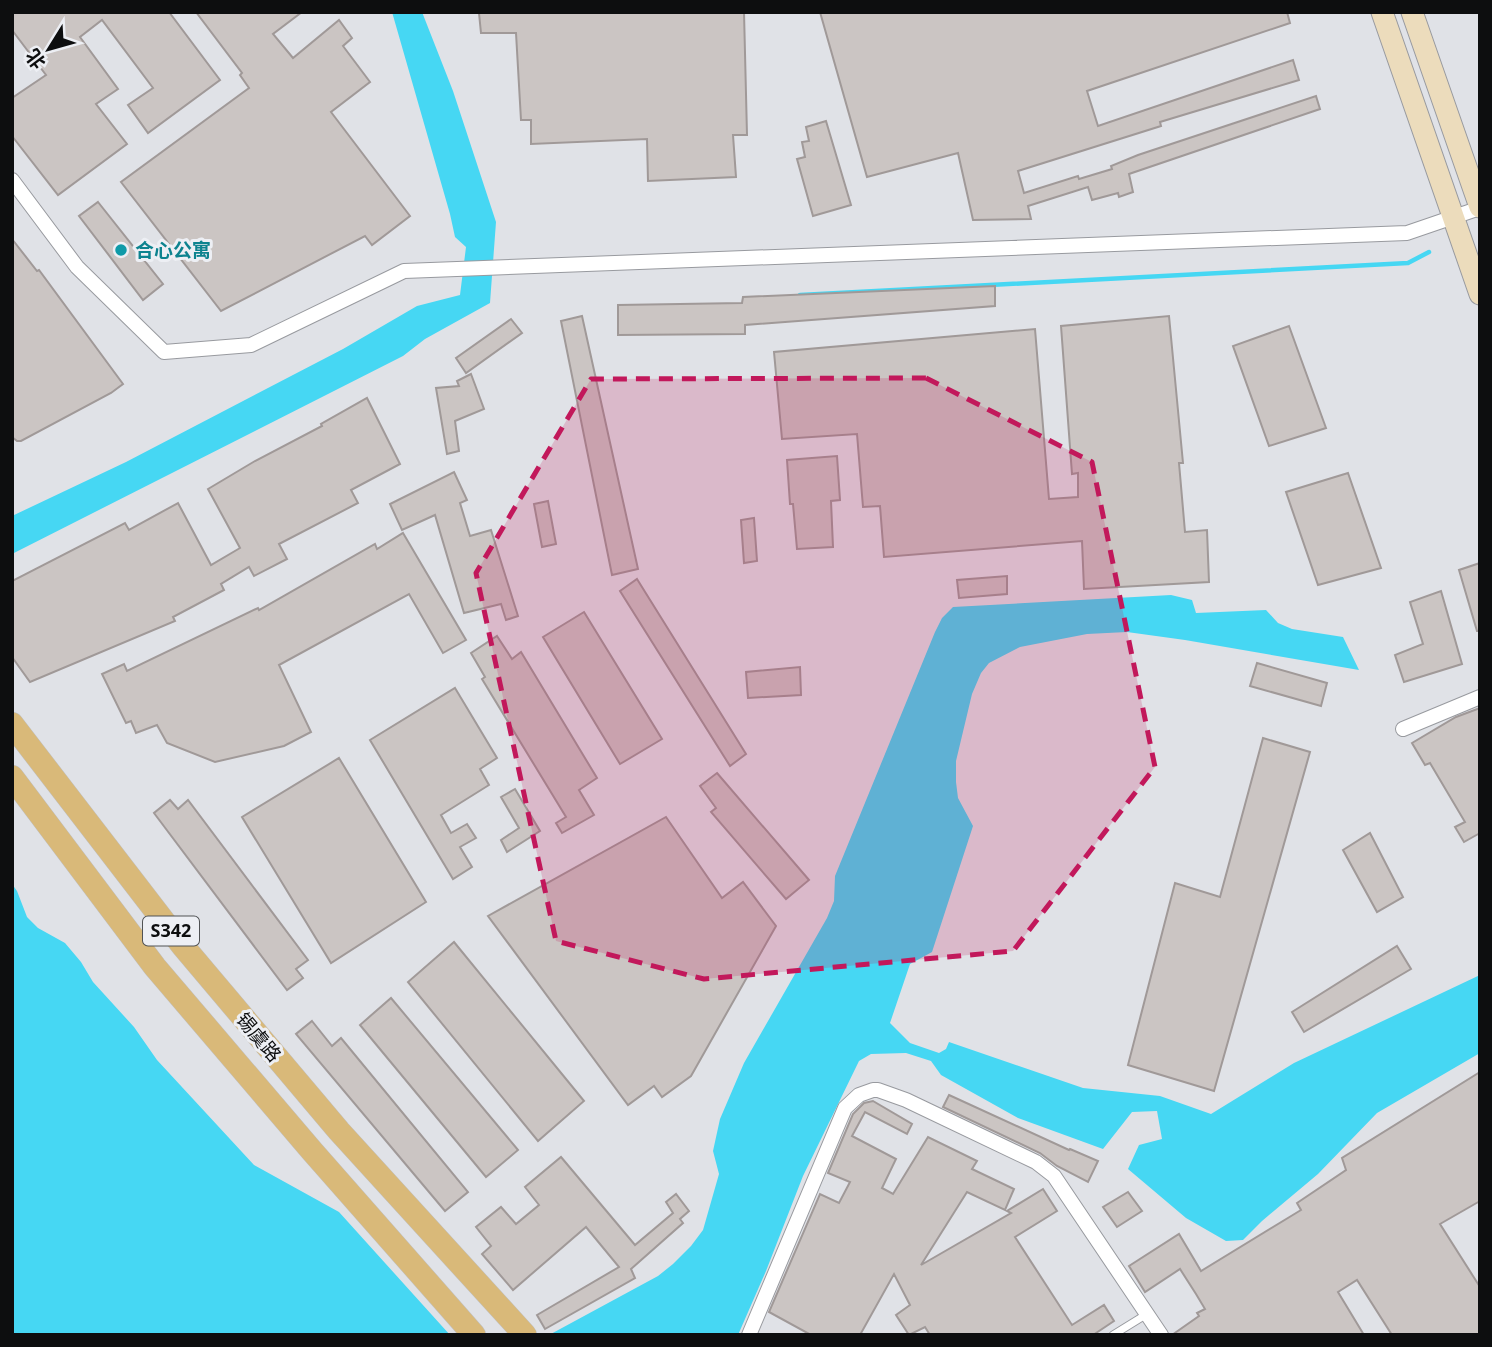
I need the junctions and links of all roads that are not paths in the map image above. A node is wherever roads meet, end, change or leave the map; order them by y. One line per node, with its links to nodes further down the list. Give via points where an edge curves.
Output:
1 (1382, 12): 5 (main road)
2 (1412, 12): 4 (main road)
3 (12, 180): 5 (street, via 77,267 164,352 251,345 404,271 1407,233)
4 (1480, 208): 5 (street)
5 (1453, 217): 6 (main road)
6 (1480, 294)
7 (1480, 697): 9 (street)
8 (12, 724): 13 (main road, 锡虞路 / S342, via 181,945 339,1131)
9 (1403, 729)
10 (12, 777): 12 (main road, 锡虞路 / S342, via 155,967)
11 (1147, 1313): 14 (street, via 1054,1176 1036,1162 906,1100 873,1090 845,1108); 15 (lane); 16 (street)
12 (474, 1335)
13 (526, 1335)
14 (749, 1335)
15 (1113, 1335)
16 (1161, 1335)

